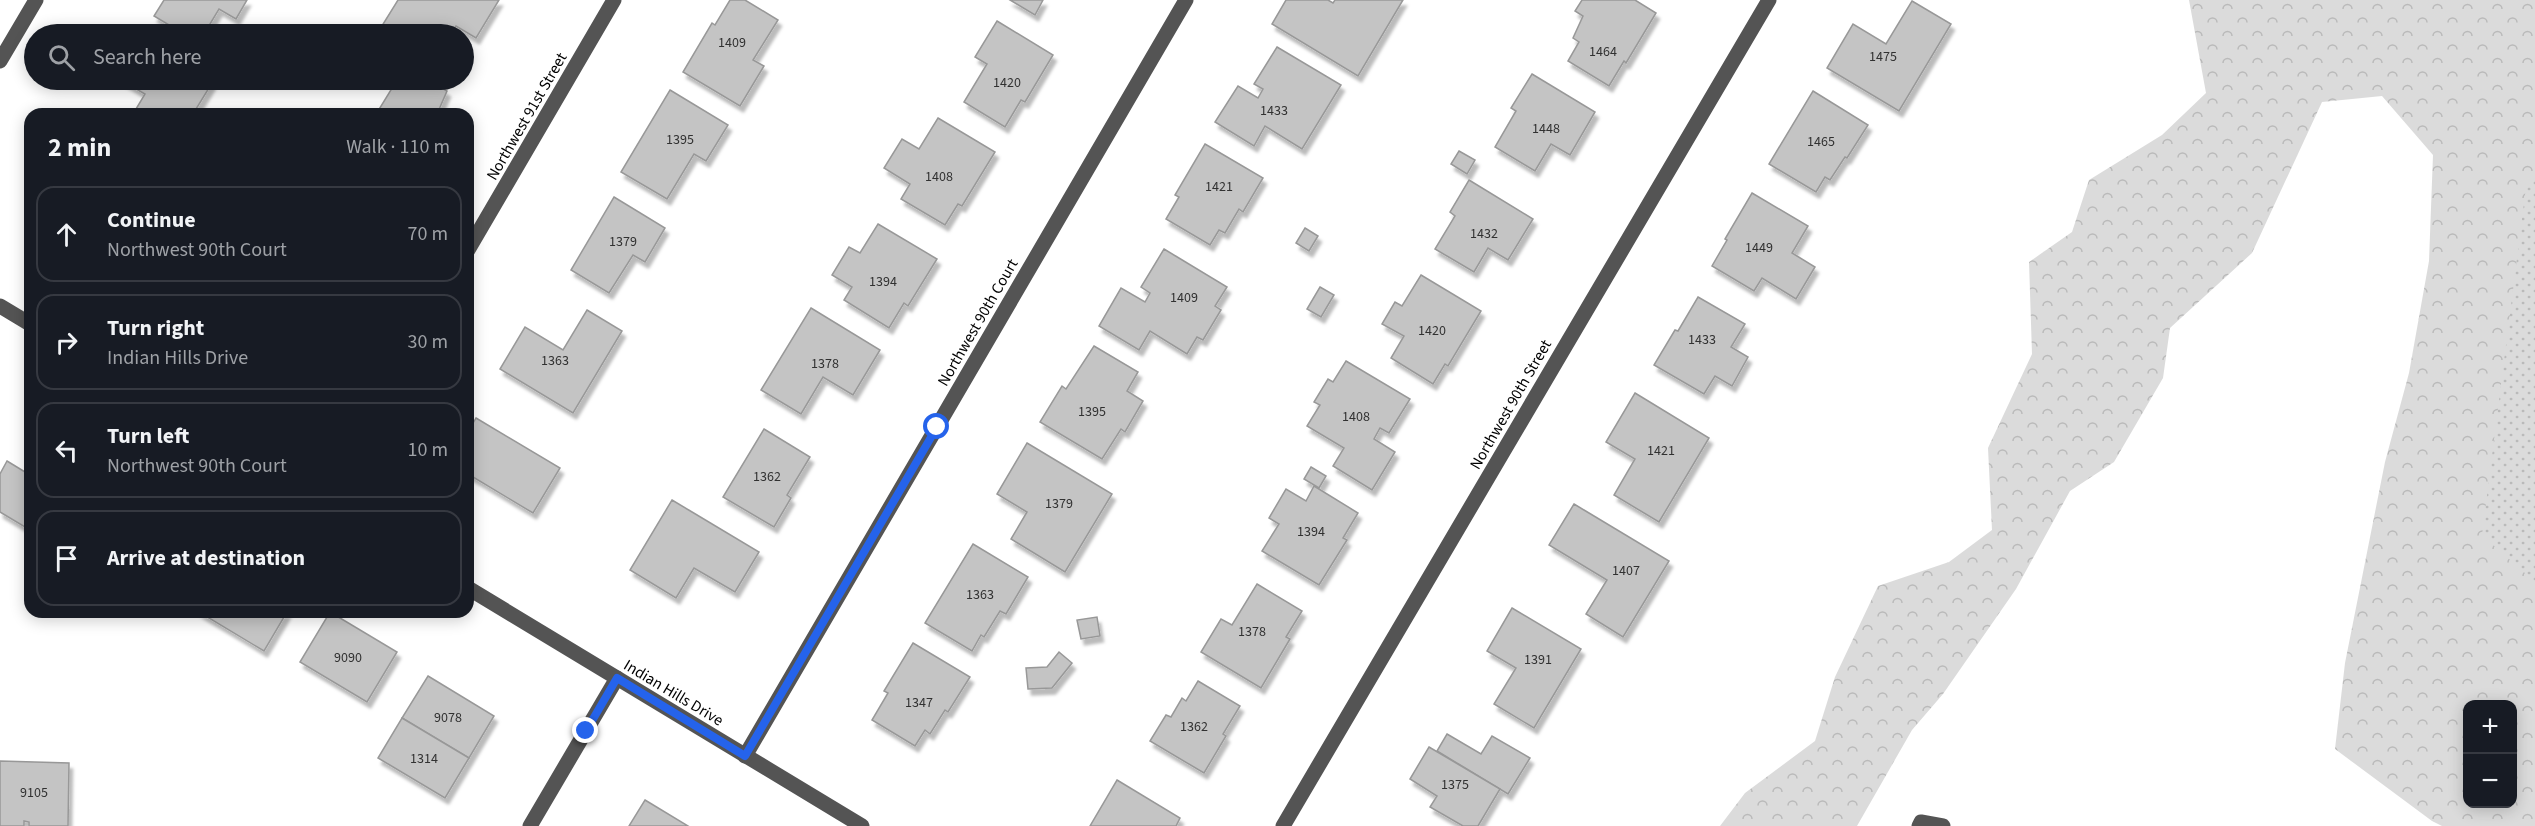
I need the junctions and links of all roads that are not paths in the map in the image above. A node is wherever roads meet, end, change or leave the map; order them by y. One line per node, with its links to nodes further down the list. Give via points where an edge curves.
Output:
1 (36, 0): 5 (street)
2 (614, 0): 6 (street, Northwest 91st Street)
3 (1186, 0): 11 (street, Northwest 90th Court)
4 (1768, 0): 14 (street, Northwest 90th Street)
5 (0, 61)
6 (474, 240)
7 (0, 306): 8 (street)
8 (24, 320)
9 (474, 592): 10 (street, Indian Hills Drive)
10 (617, 678): 11 (street, Indian Hills Drive); 12 (street)
11 (745, 756): 13 (street, Indian Hills Drive)
12 (530, 826)
13 (862, 826)
14 (1283, 826)
15 (1919, 826): 16 (street, via 1921,822)
16 (1943, 826)

